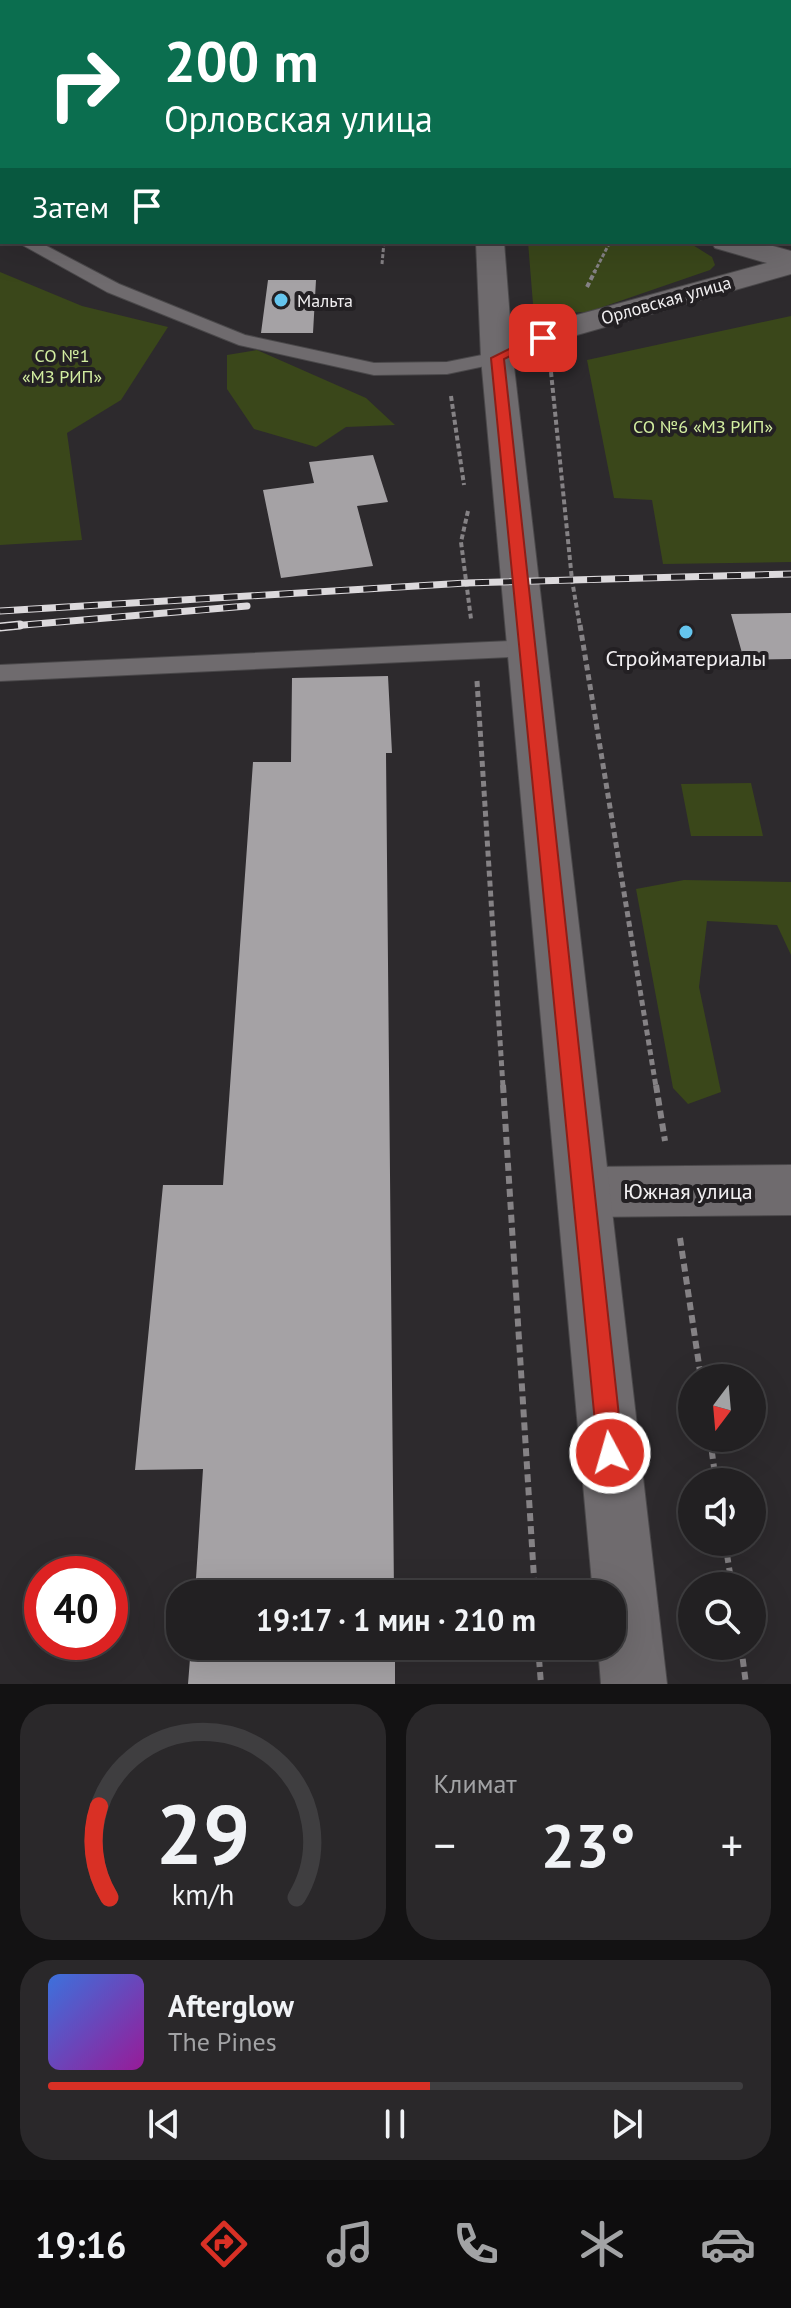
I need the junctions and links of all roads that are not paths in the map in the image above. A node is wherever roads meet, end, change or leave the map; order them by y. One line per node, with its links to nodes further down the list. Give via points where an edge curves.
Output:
1 (30, 244): 5 (lane, via 113,288 239,339 374,369 447,368)
2 (490, 244): 5 (street)
3 (731, 244): 4 (street, Орловская улица)
4 (791, 263): 5 (street, Орловская улица, via 566,328)
5 (497, 358): 6 (street)
6 (529, 648): 7 (lane); 9 (street)
7 (0, 673)
8 (791, 1190): 9 (street, Южная улица)
9 (584, 1192): 10 (street)
10 (634, 1684)

